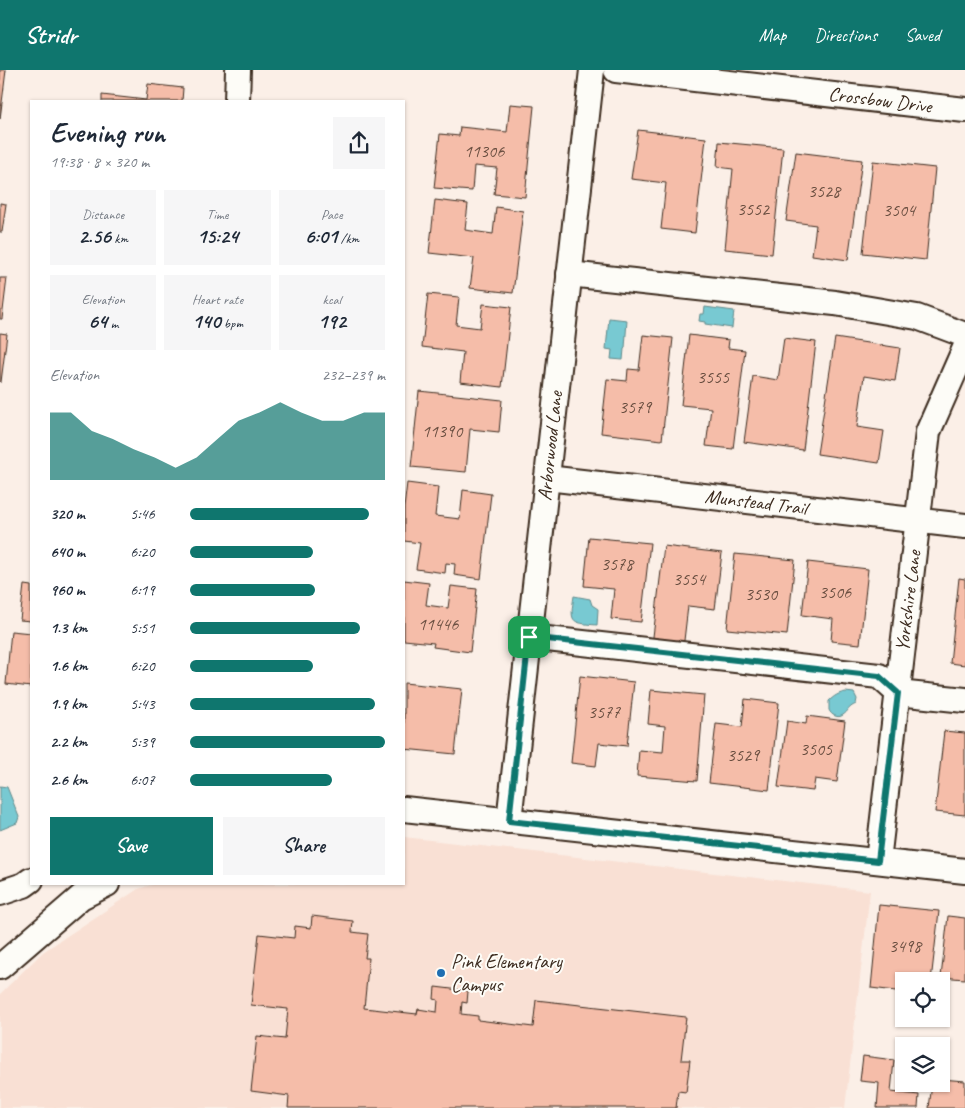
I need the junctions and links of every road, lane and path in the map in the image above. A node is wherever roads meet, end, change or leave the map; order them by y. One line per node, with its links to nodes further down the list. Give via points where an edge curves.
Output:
1 (238, 70): 4 (street)
2 (592, 70): 6 (street, Arborwood Lane)
3 (616, 70): 5 (street, Crossbow Drive)
4 (237, 100)
5 (965, 110)
6 (569, 274): 7 (street, via 835,303 917,317); 9 (street, Arborwood Lane)
7 (965, 335)
8 (965, 348): 10 (street, Yorkshire Lane, via 928,432)
9 (547, 478): 10 (street, Munstead Trail); 12 (street, Arborwood Lane)
10 (917, 520): 11 (street, Munstead Trail); 13 (street, Yorkshire Lane)
11 (965, 526)
12 (529, 637): 13 (street, via 879,676); 16 (street, Arborwood Lane)
13 (898, 693): 14 (street); 17 (street, Yorkshire Lane)
14 (965, 700)
15 (405, 809): 16 (street)
16 (509, 821): 17 (street)
17 (878, 861): 18 (street)
18 (965, 870)
19 (30, 881): 21 (street)
20 (105, 885): 22 (street, via 81,897)
21 (0, 894)
22 (0, 966)

